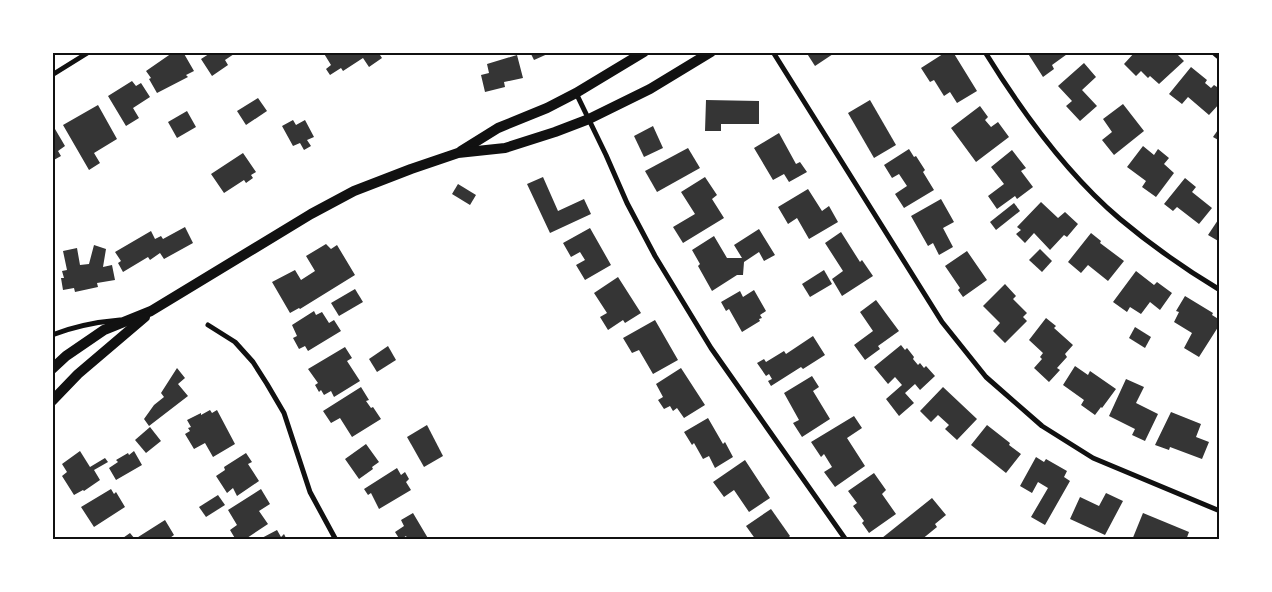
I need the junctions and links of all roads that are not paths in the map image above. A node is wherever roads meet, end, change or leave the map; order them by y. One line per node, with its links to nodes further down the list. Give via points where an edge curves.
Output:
1 (89, 52): 8 (street)
2 (644, 52): 9 (main road)
3 (711, 52): 10 (main road, via 650,89)
4 (773, 52): 19 (street, via 942,322 986,377 1042,426 1093,458)
5 (985, 52): 12 (street, via 1040,132 1078,177 1119,218 1162,252)
6 (1213, 52): 7 (street)
7 (1220, 58)
8 (52, 75)
9 (576, 93): 10 (street); 11 (main road, via 498,128)
10 (589, 119): 11 (main road, via 505,148); 21 (street, via 631,210 691,315)
11 (458, 153): 13 (main road, via 354,191)
12 (1220, 290)
13 (151, 311): 14 (main road); 18 (main road)
14 (131, 319): 16 (street, via 94,322); 17 (main road, via 104,330)
15 (208, 325): 20 (street, via 235,342 267,384 284,413 310,492)
16 (52, 335)
17 (52, 368)
18 (52, 401)
19 (1220, 511)
20 (336, 540)
21 (846, 540)

